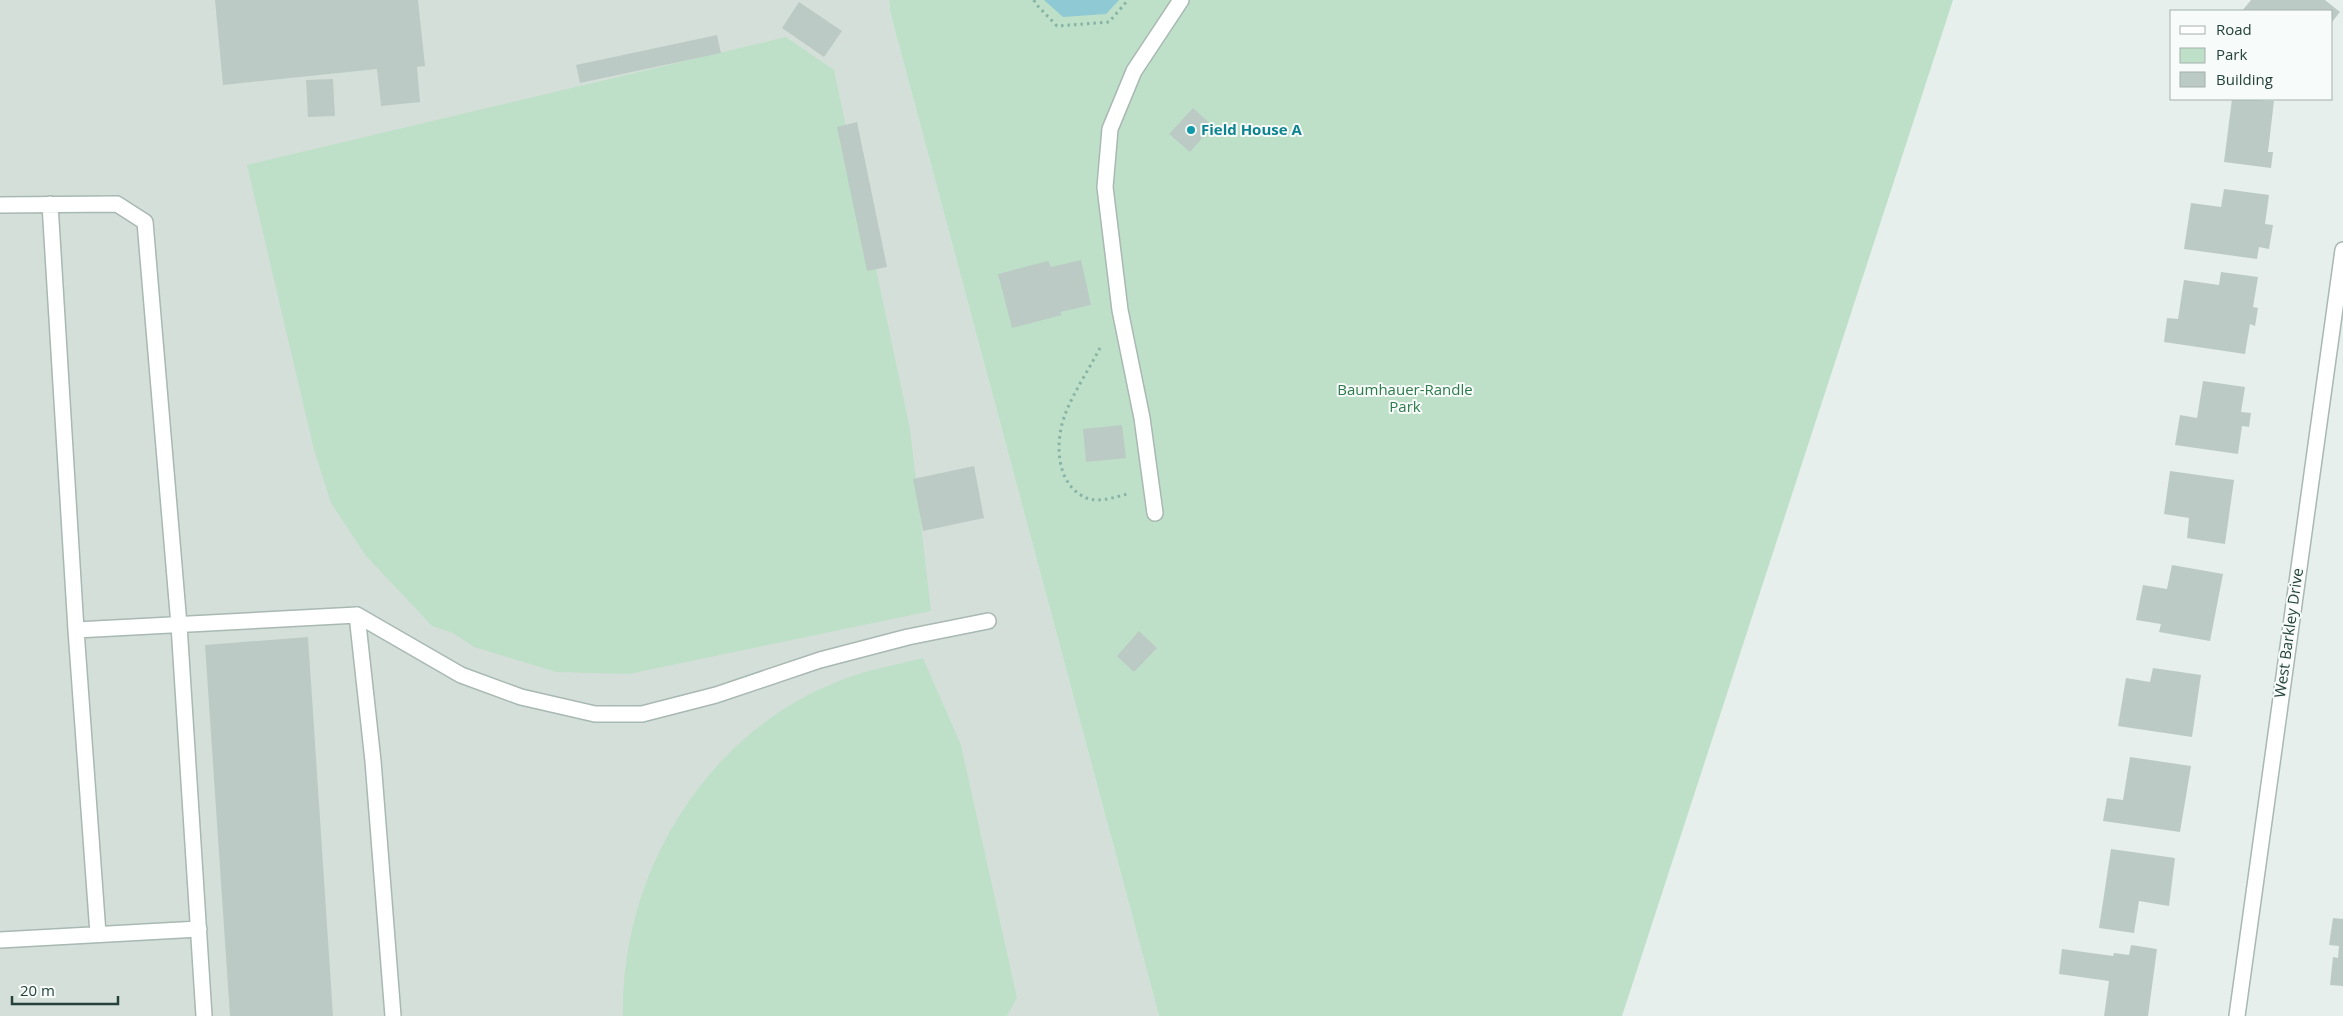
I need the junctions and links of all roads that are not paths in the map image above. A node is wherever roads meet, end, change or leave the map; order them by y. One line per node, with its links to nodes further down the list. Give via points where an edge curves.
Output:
1 (1181, 0): 5 (street, via 1134,71 1110,129 1105,187 1120,310 1142,418)
2 (50, 204): 3 (street); 8 (street, via 117,204 145,222); 9 (street)
3 (0, 205)
4 (2343, 250): 15 (street, West Barkley Drive)
5 (1155, 513)
6 (357, 615): 7 (street, via 461,674 521,697 604,714 642,714 716,695 829,658 908,637); 8 (street); 14 (street, via 373,761)
7 (988, 621)
8 (179, 625): 9 (street); 10 (street)
9 (76, 630): 11 (street)
10 (199, 929): 11 (street); 13 (street)
11 (98, 934): 12 (street)
12 (0, 940)
13 (204, 1016)
14 (393, 1016)
15 (2237, 1016)

